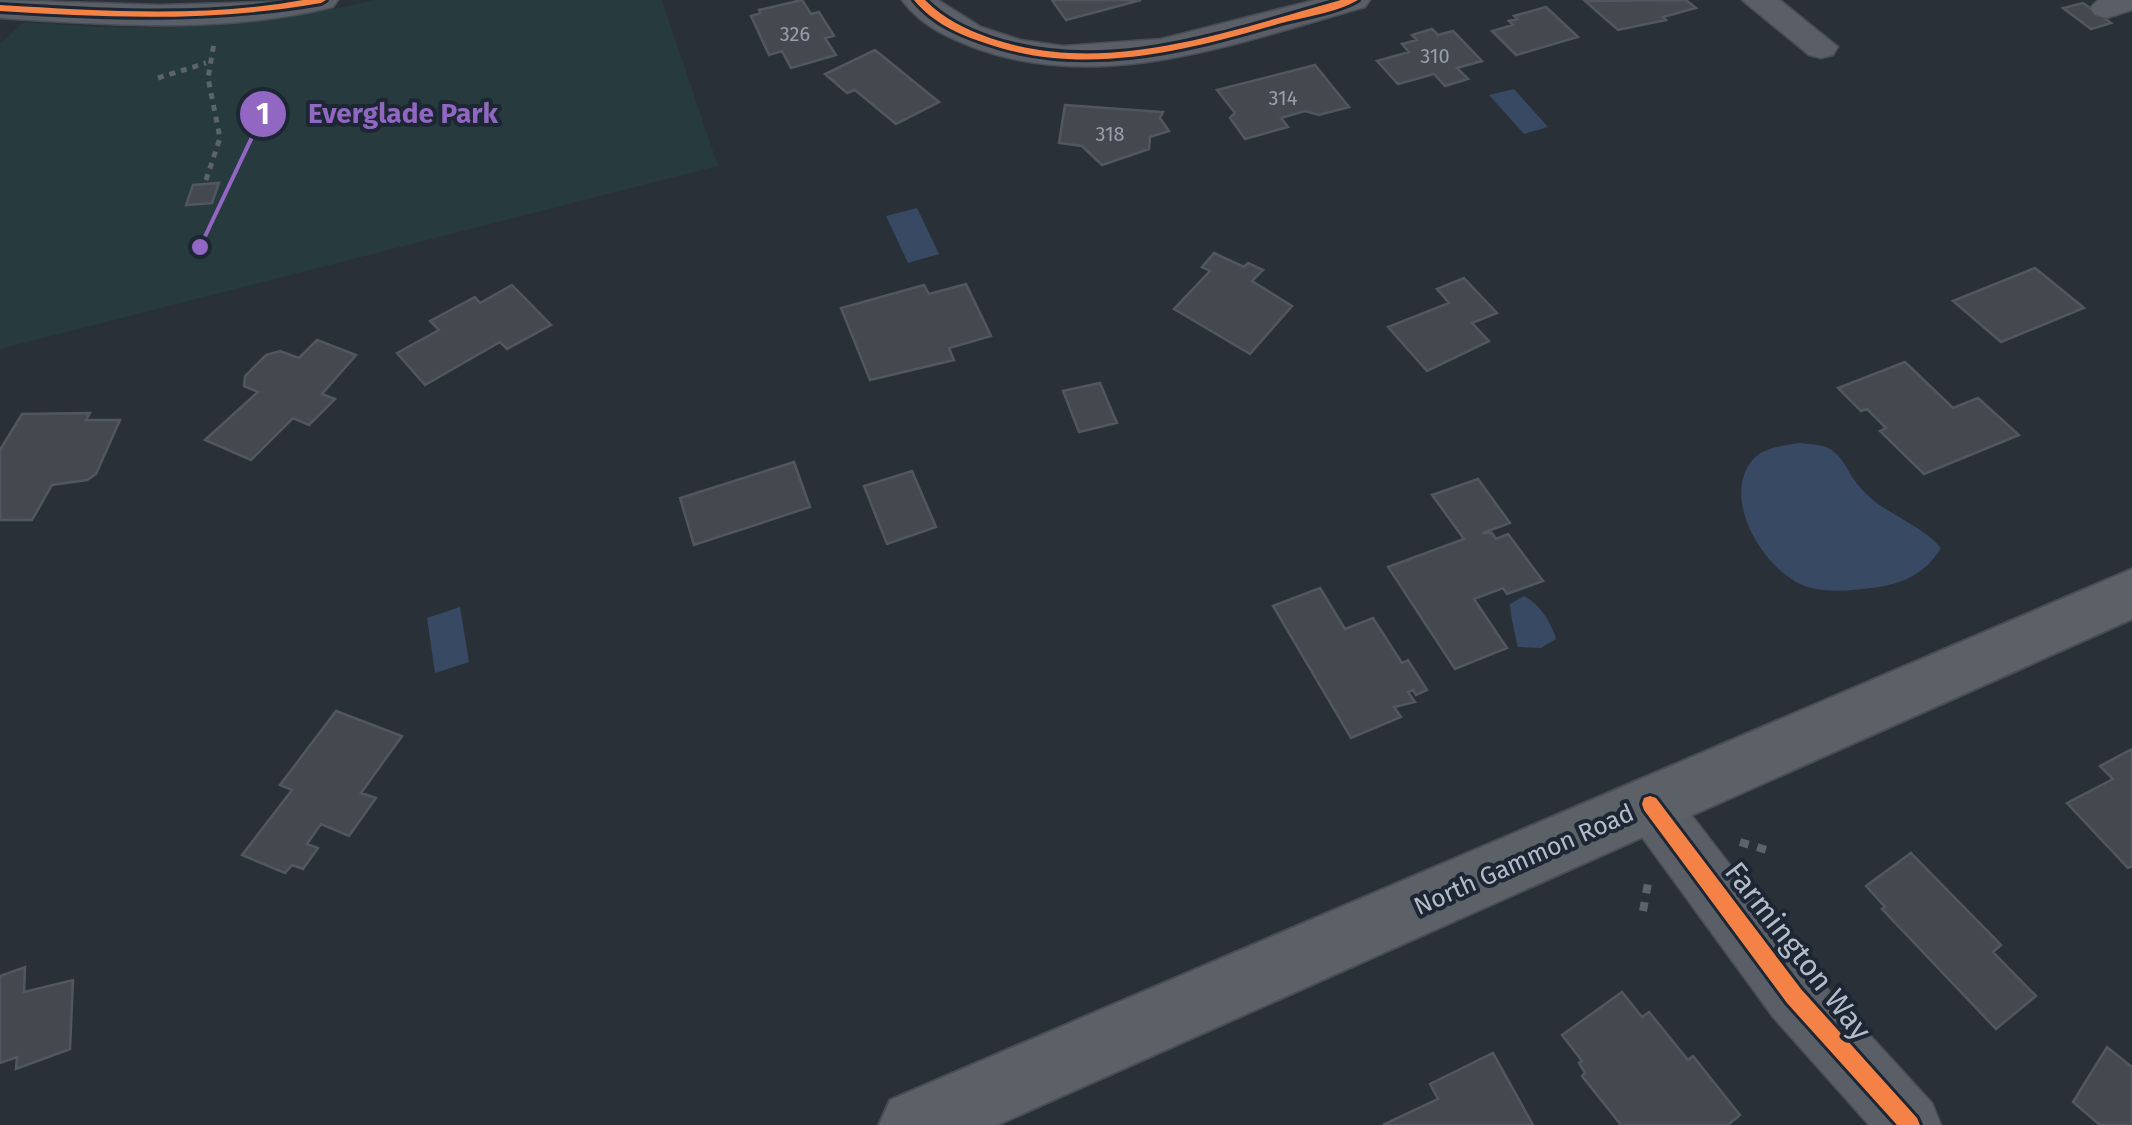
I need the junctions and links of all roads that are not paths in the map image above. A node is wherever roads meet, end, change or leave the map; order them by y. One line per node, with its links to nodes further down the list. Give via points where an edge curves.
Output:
1 (320, 0): 5 (street, via 259,12 171,17)
2 (919, 0): 3 (street, via 946,24 985,42 1070,58 1160,50)
3 (1352, 0)
4 (1758, 0): 6 (street)
5 (0, 8)
6 (1821, 47)
7 (2132, 593): 8 (main road, North Gammon Road)
8 (1650, 804): 9 (main road, North Gammon Road); 10 (street, Farmington Way, via 1794,996)
9 (915, 1125)
10 (1910, 1125)

